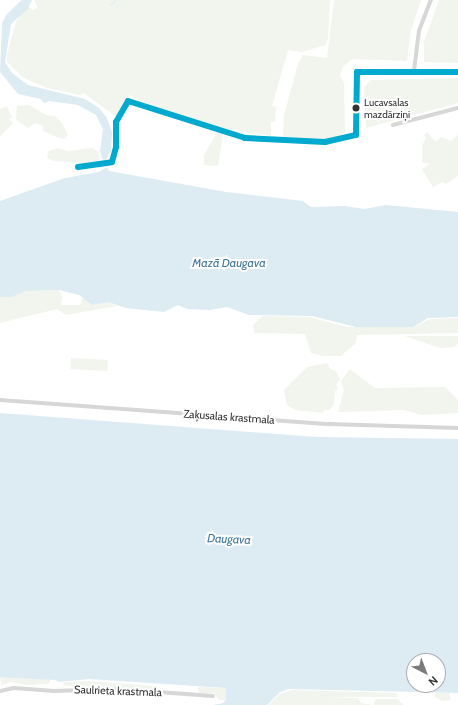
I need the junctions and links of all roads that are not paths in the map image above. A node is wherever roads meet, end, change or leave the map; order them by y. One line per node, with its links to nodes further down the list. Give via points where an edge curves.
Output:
1 (431, 0): 2 (street, via 419,31)
2 (414, 71): 3 (street); 6 (street, via 357,72 356,135 325,142 245,138 128,101 116,122 116,147 112,162)
3 (458, 72)
4 (458, 108): 5 (street)
5 (394, 125)
6 (78, 168)
7 (0, 400): 8 (street, Zaķusalas krastmala, via 329,424)
8 (458, 428)
9 (0, 691): 10 (street, Saulrieta krastmala, via 14,688 54,691 112,689 140,694 158,692)
10 (213, 696)

